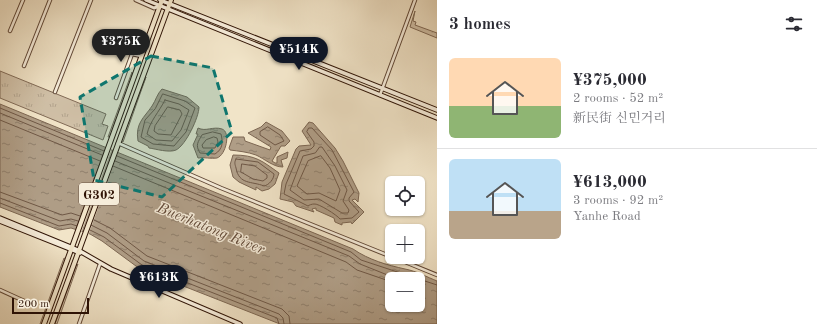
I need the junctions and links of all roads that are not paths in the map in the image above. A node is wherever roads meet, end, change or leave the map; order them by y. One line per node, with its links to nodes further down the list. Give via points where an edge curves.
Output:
1 (23, 0): 11 (street)
2 (50, 0): 13 (street)
3 (91, 0): 15 (street)
4 (136, 0): 9 (street, via 154,8)
5 (146, 0): 9 (main road)
6 (161, 0): 8 (main road); 9 (highway, G302)
7 (416, 0): 14 (street)
8 (170, 2): 10 (highway, G302); 14 (main road)
9 (160, 6): 10 (main road); 12 (highway, G302)
10 (168, 9): 16 (main road); 21 (highway, G302)
11 (10, 31)
12 (142, 56): 17 (street, via 132,54); 20 (highway, G302)
13 (24, 66)
14 (382, 88): 16 (street); 18 (main road)
15 (55, 92)
16 (380, 96): 19 (main road)
17 (116, 98)
18 (437, 110)
19 (437, 118)
20 (112, 139): 21 (highway); 23 (highway, G302)
21 (118, 142): 24 (highway, G302); 25 (street, via 220,188)
22 (0, 220): 23 (main road)
23 (72, 249): 24 (main road); 31 (highway, G302)
24 (78, 251): 26 (main road); 32 (highway, G302)
25 (385, 254)
26 (100, 264): 33 (street); 34 (main road)
27 (410, 264): 28 (street)
28 (437, 275)
29 (0, 290): 30 (street)
30 (33, 305)
31 (44, 324)
32 (52, 324)
33 (79, 324)
34 (240, 324)

